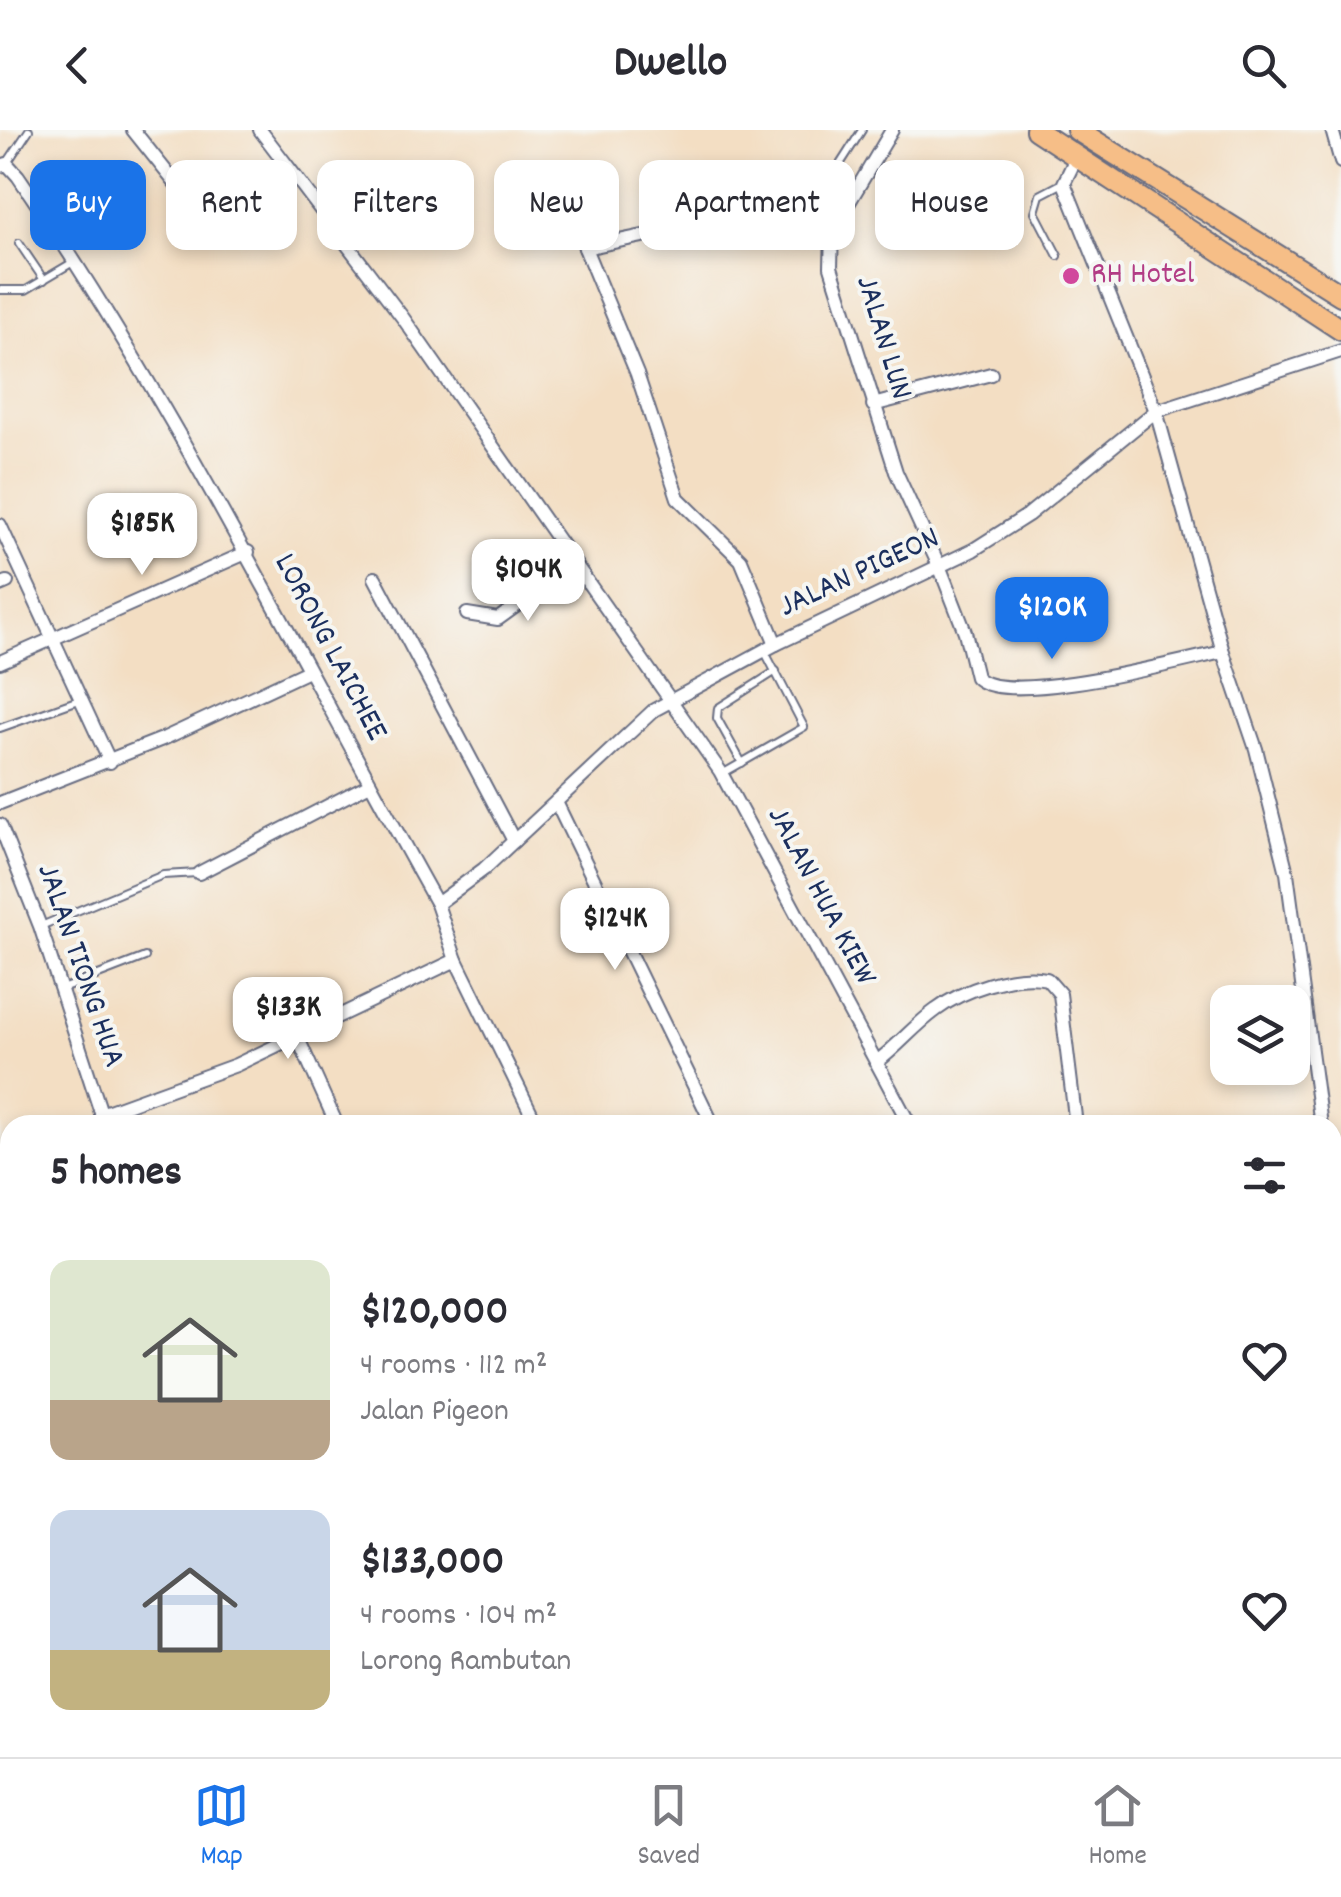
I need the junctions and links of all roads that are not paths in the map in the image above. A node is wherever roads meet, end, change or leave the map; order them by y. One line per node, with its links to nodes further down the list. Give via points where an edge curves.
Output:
1 (29, 130): 13 (lane)
2 (134, 130): 14 (street)
3 (260, 130): 10 (street, JALAN HUA KIEW)
4 (862, 130): 11 (lane)
5 (1036, 130): 9 (main road)
6 (1078, 130): 25 (main road)
7 (1332, 130): 12 (street)
8 (886, 132): 17 (street)
9 (1077, 156): 16 (street); 26 (main road)
10 (280, 160)
11 (843, 160)
12 (1341, 162)
13 (3, 165): 22 (street, LORONG LAICHEE)
14 (166, 171)
15 (297, 182): 33 (street, JALAN HUA KIEW, via 403,318)
16 (1064, 183): 21 (lane, via 1040,196 1034,212); 30 (street)
17 (855, 189)
18 (19, 242): 23 (lane)
19 (586, 250): 38 (street, via 678,498 740,560)
20 (831, 250): 29 (street, JALAN LUN)
21 (1058, 256)
22 (76, 260): 23 (lane); 32 (street, LORONG LAICHEE)
23 (44, 280): 24 (lane, via 16,293)
24 (0, 290)
25 (1341, 295)
26 (1341, 330)
27 (1341, 351): 30 (street, JALAN PIGEON)
28 (991, 374): 29 (street)
29 (873, 405): 34 (street, JALAN LUN)
30 (1156, 411): 34 (street, JALAN PIGEON, via 1028,515); 39 (street)
31 (0, 525): 37 (street)
32 (248, 552): 37 (street); 41 (street, LORONG LAICHEE)
33 (574, 564): 36 (street, via 498,619); 44 (street, JALAN HUA KIEW)
34 (940, 568): 38 (street, JALAN PIGEON); 39 (street, JALAN LUN, via 972,669 988,686 1082,681)
35 (375, 578): 53 (street)
36 (467, 614)
37 (54, 642): 40 (street); 43 (street)
38 (770, 647): 42 (lane); 44 (street, JALAN PIGEON)
39 (1223, 652): 69 (street, via 1287,873)
40 (0, 662)
41 (308, 670): 46 (street); 49 (street, LORONG LAICHEE)
42 (776, 672): 47 (lane, via 718,708); 47 (lane, via 804,727)
43 (81, 699): 45 (lane); 46 (street)
44 (670, 701): 48 (street, JALAN HUA KIEW); 50 (street, JALAN PIGEON, via 601,755)
45 (0, 728)
46 (110, 762): 51 (street)
47 (742, 764): 48 (lane)
48 (722, 774): 61 (street, JALAN HUA KIEW)
49 (370, 784): 54 (street); 55 (street, LORONG LAICHEE)
50 (556, 802): 53 (street, JALAN PIGEON); 66 (street)
51 (0, 803)
52 (0, 825): 56 (street, JALAN TIONG HUA)
53 (514, 841): 55 (street, JALAN PIGEON)
54 (199, 872): 56 (lane, via 163,875)
55 (437, 904): 58 (street, LORONG LAICHEE)
56 (40, 926): 59 (street, JALAN TIONG HUA)
57 (145, 958): 59 (lane)
58 (456, 960): 60 (street); 65 (street, LORONG LAICHEE)
59 (61, 990): 62 (street, JALAN TIONG HUA)
60 (296, 1034): 63 (street); 64 (street)
61 (878, 1061): 67 (street, JALAN HUA KIEW); 68 (street, via 958,998 998,983 1047,978 1060,994)
62 (102, 1115)
63 (113, 1115)
64 (332, 1115)
65 (532, 1115)
66 (708, 1115)
67 (905, 1115)
68 (1075, 1115)
69 (1320, 1115)

